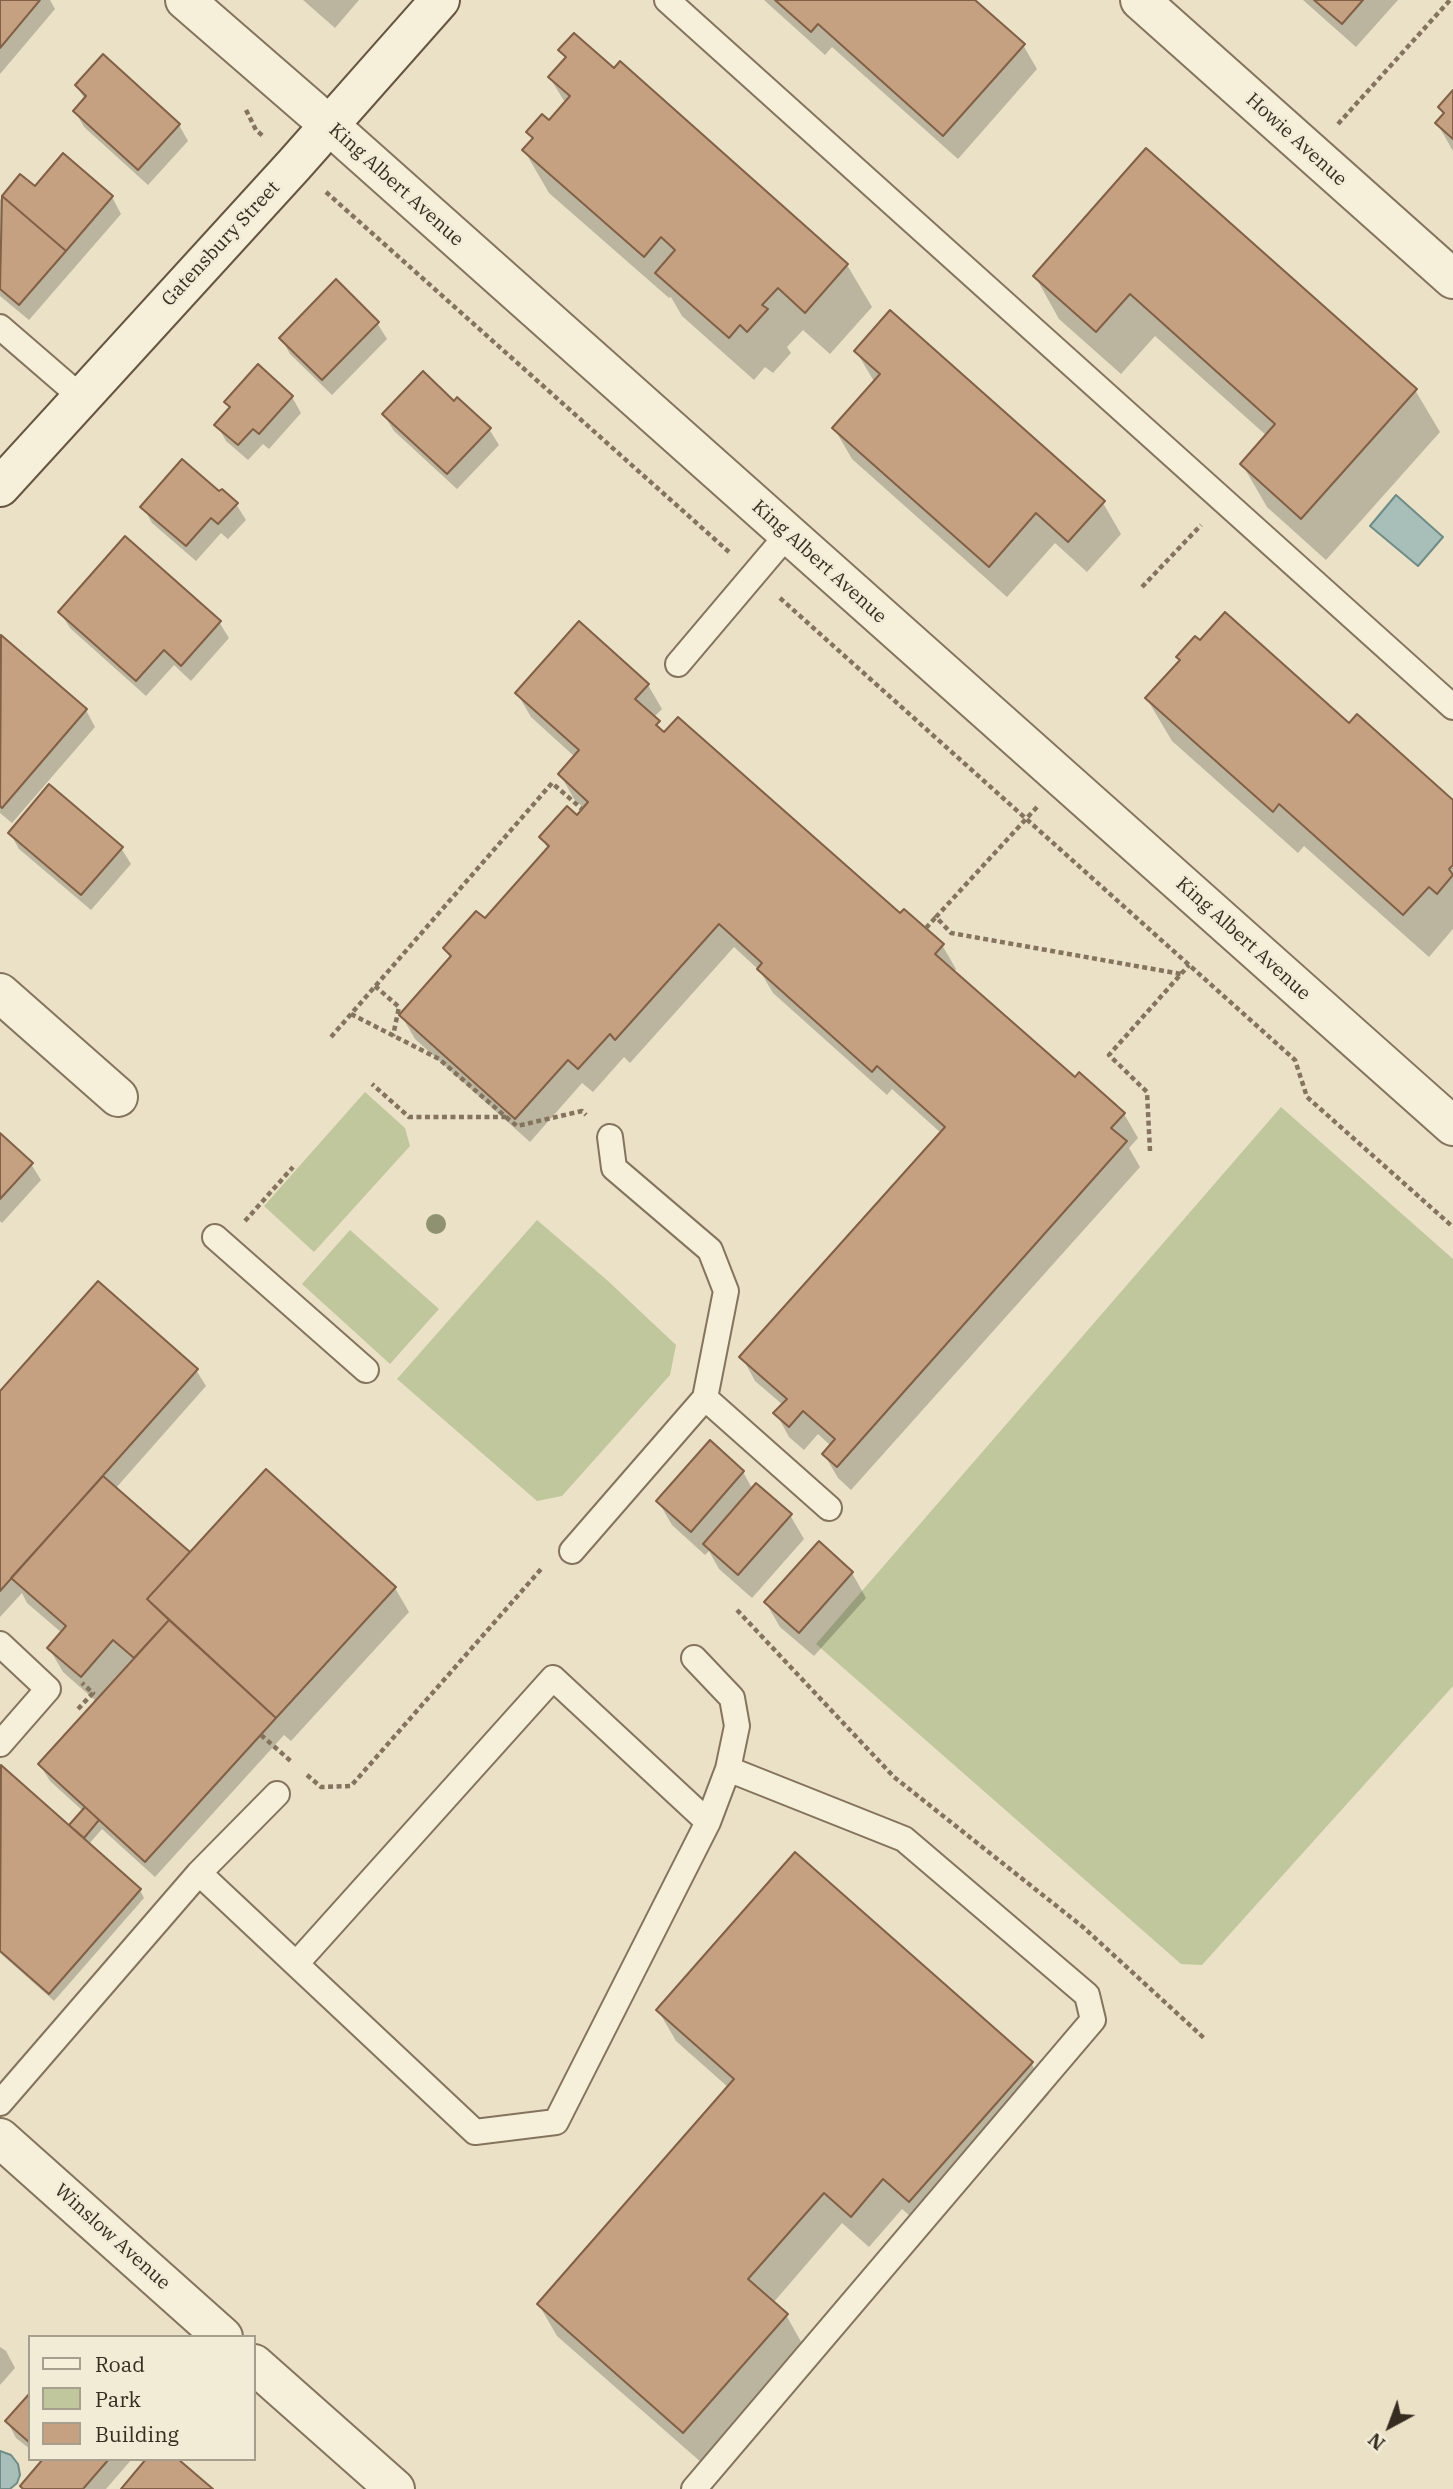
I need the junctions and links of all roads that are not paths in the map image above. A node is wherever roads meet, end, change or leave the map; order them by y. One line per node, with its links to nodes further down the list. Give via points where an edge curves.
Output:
1 (185, 0): 5 (street, King Albert Avenue)
2 (440, 0): 5 (street, Gatensbury Street)
3 (667, 0): 12 (lane)
4 (1140, 0): 6 (street, Howie Avenue)
5 (329, 125): 8 (street, Gatensbury Street); 10 (street, King Albert Avenue)
6 (1453, 279)
7 (0, 327): 8 (lane)
8 (81, 397): 9 (street, Gatensbury Street)
9 (0, 487)
10 (788, 534): 11 (lane); 15 (street, King Albert Avenue)
11 (678, 664)
12 (1453, 708)
13 (0, 993): 14 (street)
14 (118, 1097)
15 (1453, 1126)
16 (610, 1137): 19 (lane, via 614,1168 709,1250 726,1291)
17 (215, 1237): 18 (lane)
18 (366, 1370)
19 (705, 1398): 20 (lane); 21 (lane)
20 (830, 1508)
21 (572, 1551)
22 (0, 1644): 24 (lane, via 48,1689)
23 (694, 1658): 25 (lane, via 732,1698 737,1726)
24 (0, 1744)
25 (728, 1769): 27 (lane); 35 (lane, via 904,1839 1087,1995 1093,2020)
26 (277, 1794): 28 (lane)
27 (708, 1822): 29 (lane, via 553,1678); 29 (lane, via 556,2122 475,2132)
28 (199, 1873): 29 (lane); 30 (lane)
29 (296, 1964)
30 (0, 2103)
31 (0, 2138): 32 (street, Winslow Avenue)
32 (221, 2335)
33 (256, 2366): 34 (street)
34 (395, 2489)
35 (694, 2489)

